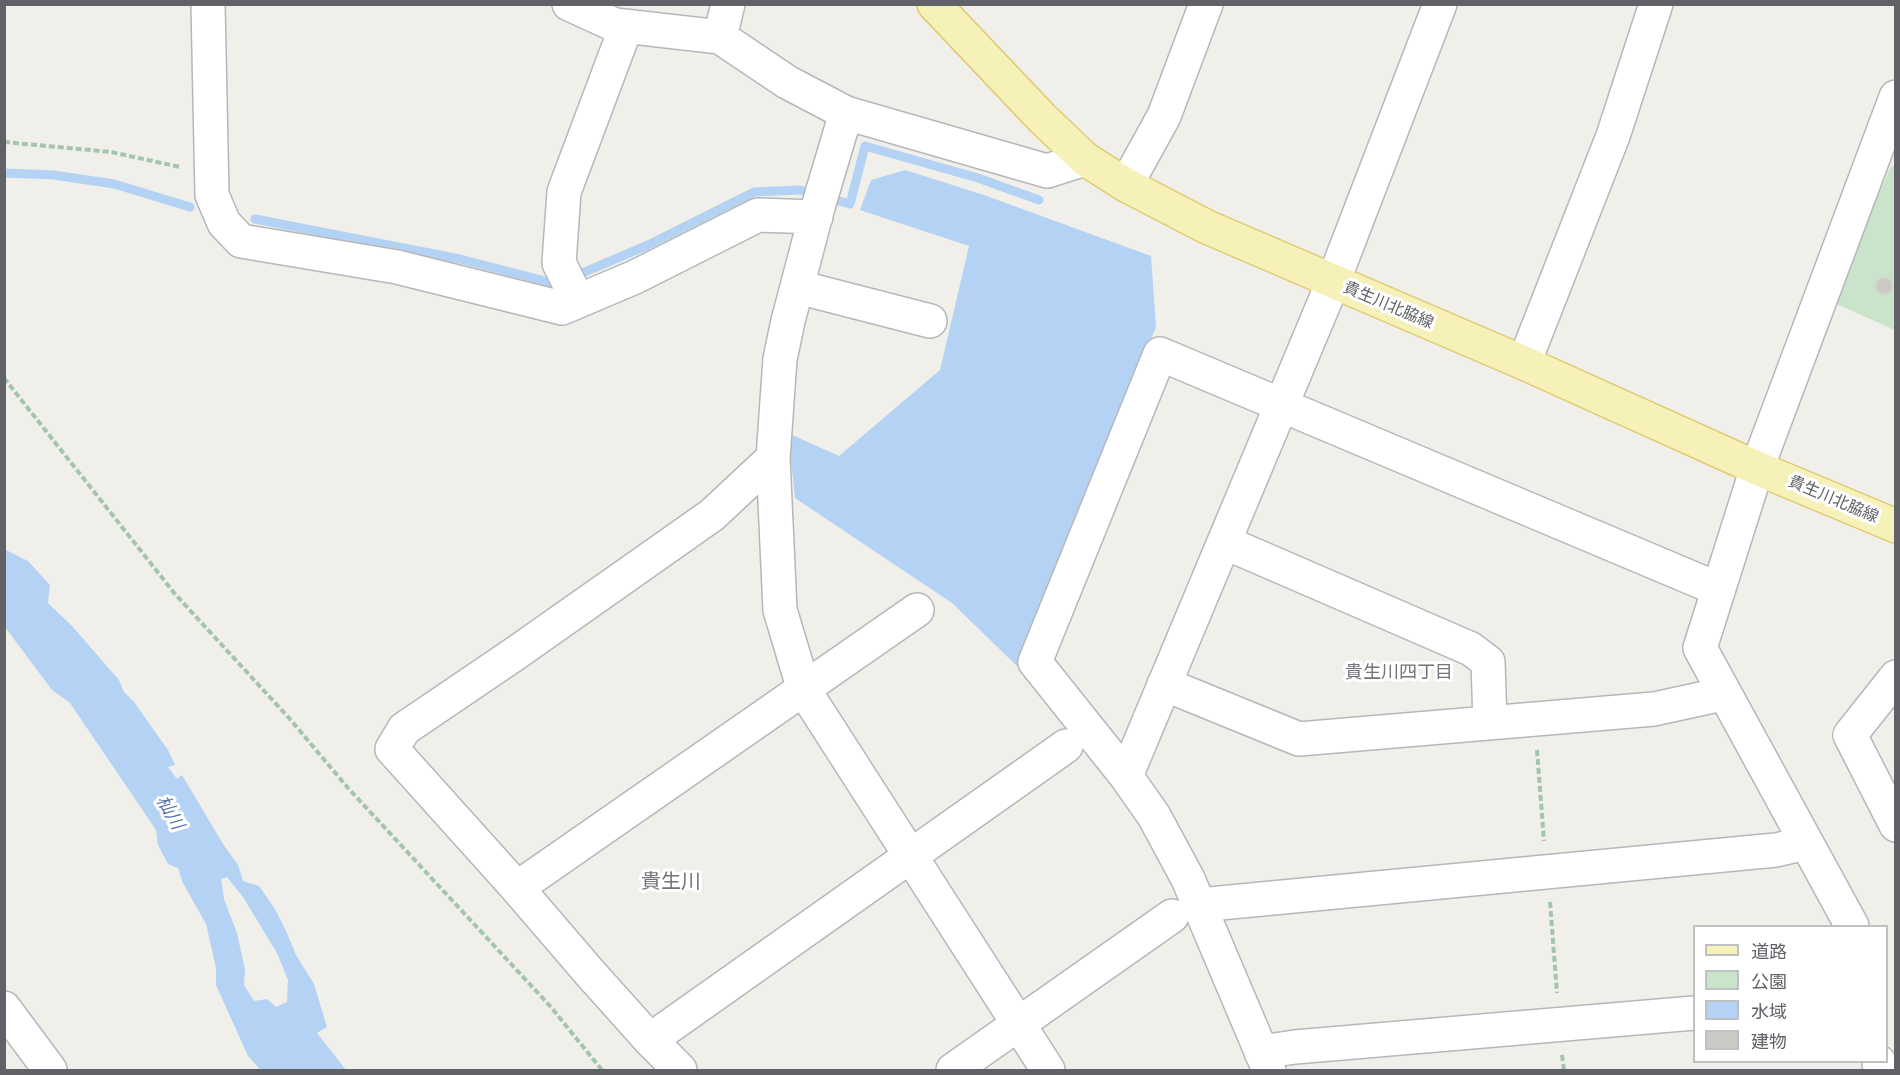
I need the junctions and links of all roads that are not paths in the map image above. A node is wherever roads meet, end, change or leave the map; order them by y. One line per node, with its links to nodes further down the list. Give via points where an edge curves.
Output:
1 (208, 4): 17 (street, via 212,195 224,223 241,241 397,267 562,308)
2 (569, 4): 8 (street)
3 (728, 4): 9 (street)
4 (934, 4): 12 (main road, 貴生川北脇線)
5 (1440, 4): 15 (street)
6 (1656, 4): 19 (street, via 1613,136)
7 (1201, 6): 13 (street, via 1164,116)
8 (618, 18): 9 (street); 17 (street, via 564,192 559,263)
9 (720, 37): 11 (street, via 787,82)
10 (1896, 97): 22 (street)
11 (846, 113): 12 (street, via 1047,171); 14 (street)
12 (1085, 159): 13 (main road, 貴生川北脇線)
13 (1126, 185): 15 (main road, 貴生川北脇線, via 1207,227)
14 (819, 203): 16 (street); 17 (street, via 758,215)
15 (1333, 282): 19 (main road, 貴生川北脇線); 20 (street)
16 (798, 287): 18 (street); 21 (street, via 780,359)
17 (578, 301)
18 (930, 321)
19 (1524, 363): 22 (main road, 貴生川北脇線)
20 (1281, 405): 24 (street); 25 (street); 33 (street, via 1160,354 1035,662)
21 (773, 458): 29 (street, via 780,610); 37 (street, via 712,515 404,729 392,749)
22 (1757, 468): 23 (main road, 貴生川北脇線); 25 (street)
23 (1896, 526)
24 (1224, 542): 28 (street); 31 (street, via 1471,649 1488,662)
25 (1718, 589): 30 (street, via 1700,648)
26 (917, 610): 29 (street)
27 (1896, 677): 34 (street, via 1850,735)
28 (1164, 684): 31 (street, via 1299,739); 33 (street)
29 (804, 690): 36 (street); 37 (street)
30 (1723, 694): 31 (street, via 1654,709); 35 (street)
31 (1490, 723)
32 (1066, 746): 36 (street)
33 (1126, 776): 38 (street, via 1154,816 1188,879)
34 (1896, 825)
35 (1806, 843): 38 (street, via 1776,850); 39 (street)
36 (910, 856): 42 (street); 43 (street)
37 (517, 888): 43 (street)
38 (1185, 910): 42 (street); 44 (street)
39 (1851, 925)
40 (4, 1008): 45 (street)
41 (1693, 1012): 44 (street, via 1295,1047)
42 (1018, 1025): 47 (street); 48 (street)
43 (650, 1040): 46 (street)
44 (1265, 1061)
45 (50, 1071)
46 (680, 1071)
47 (953, 1071)
48 (1048, 1071)

